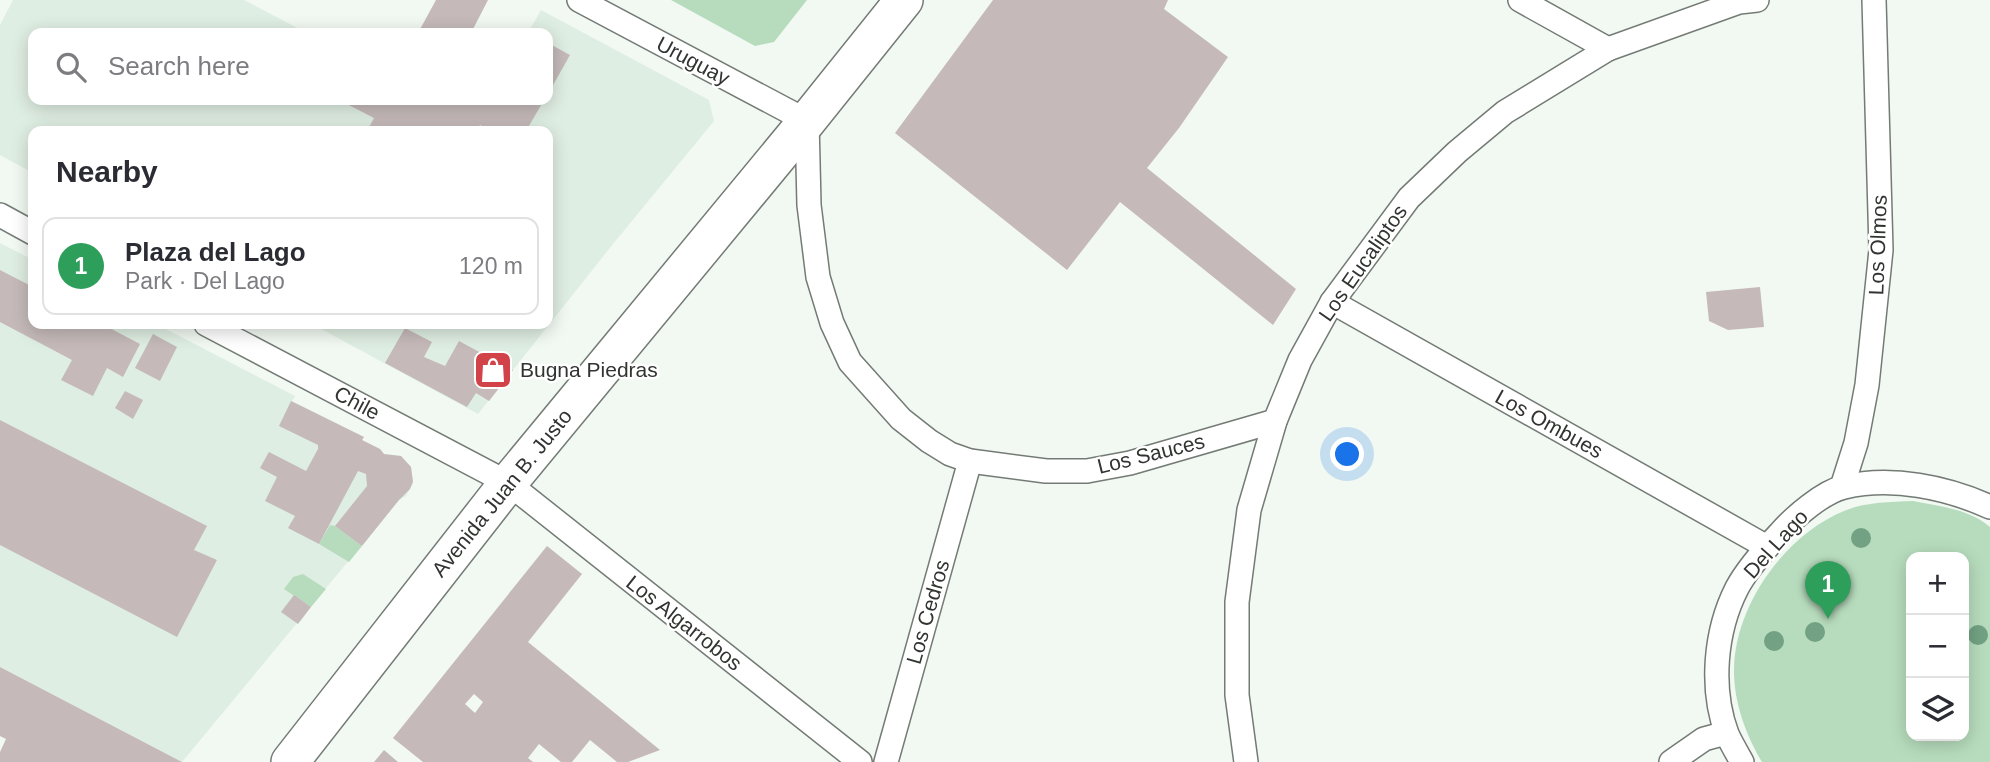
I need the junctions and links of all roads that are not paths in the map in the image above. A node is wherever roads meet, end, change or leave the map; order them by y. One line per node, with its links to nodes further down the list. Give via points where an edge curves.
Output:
1 (579, 0): 7 (street, Uruguay)
2 (904, 0): 7 (main road, Avenida Juan B. Justo)
3 (1520, 0): 6 (street)
4 (1757, 0): 6 (street, Los Eucaliptos, via 1739,2)
5 (1874, 0): 15 (street, Los Olmos, via 1881,250 1867,385)
6 (1608, 49): 10 (street, Los Eucaliptos, via 1505,112 1457,152 1409,198)
7 (807, 121): 13 (street, Los Sauces, via 809,205 818,277 850,362 901,419 950,454); 14 (main road, Avenida Juan B. Justo)
8 (0, 215): 9 (street)
9 (28, 230)
10 (1332, 302): 12 (street, Los Eucaliptos, via 1300,360); 17 (street, Los Ombues)
11 (215, 329): 14 (street, Chile)
12 (1275, 421): 13 (street, Los Sauces, via 1087,471); 22 (street, Los Eucaliptos, via 1249,510 1237,602 1237,695)
13 (970, 461): 21 (street, Los Cedros)
14 (508, 483): 19 (main road, Avenida Juan B. Justo); 20 (street, Los Algarrobos)
15 (1842, 487): 16 (street, Del Lago, via 1886,483 1932,488); 17 (street, Del Lago, via 1798,513)
16 (1990, 507)
17 (1767, 547): 18 (street, Del Lago, via 1737,587 1720,634 1716,684)
18 (1726, 733): 23 (street, via 1704,739); 24 (street, Del Lago)
19 (290, 762)
20 (860, 762)
21 (886, 762)
22 (1246, 762)
23 (1671, 762)
24 (1742, 762)

